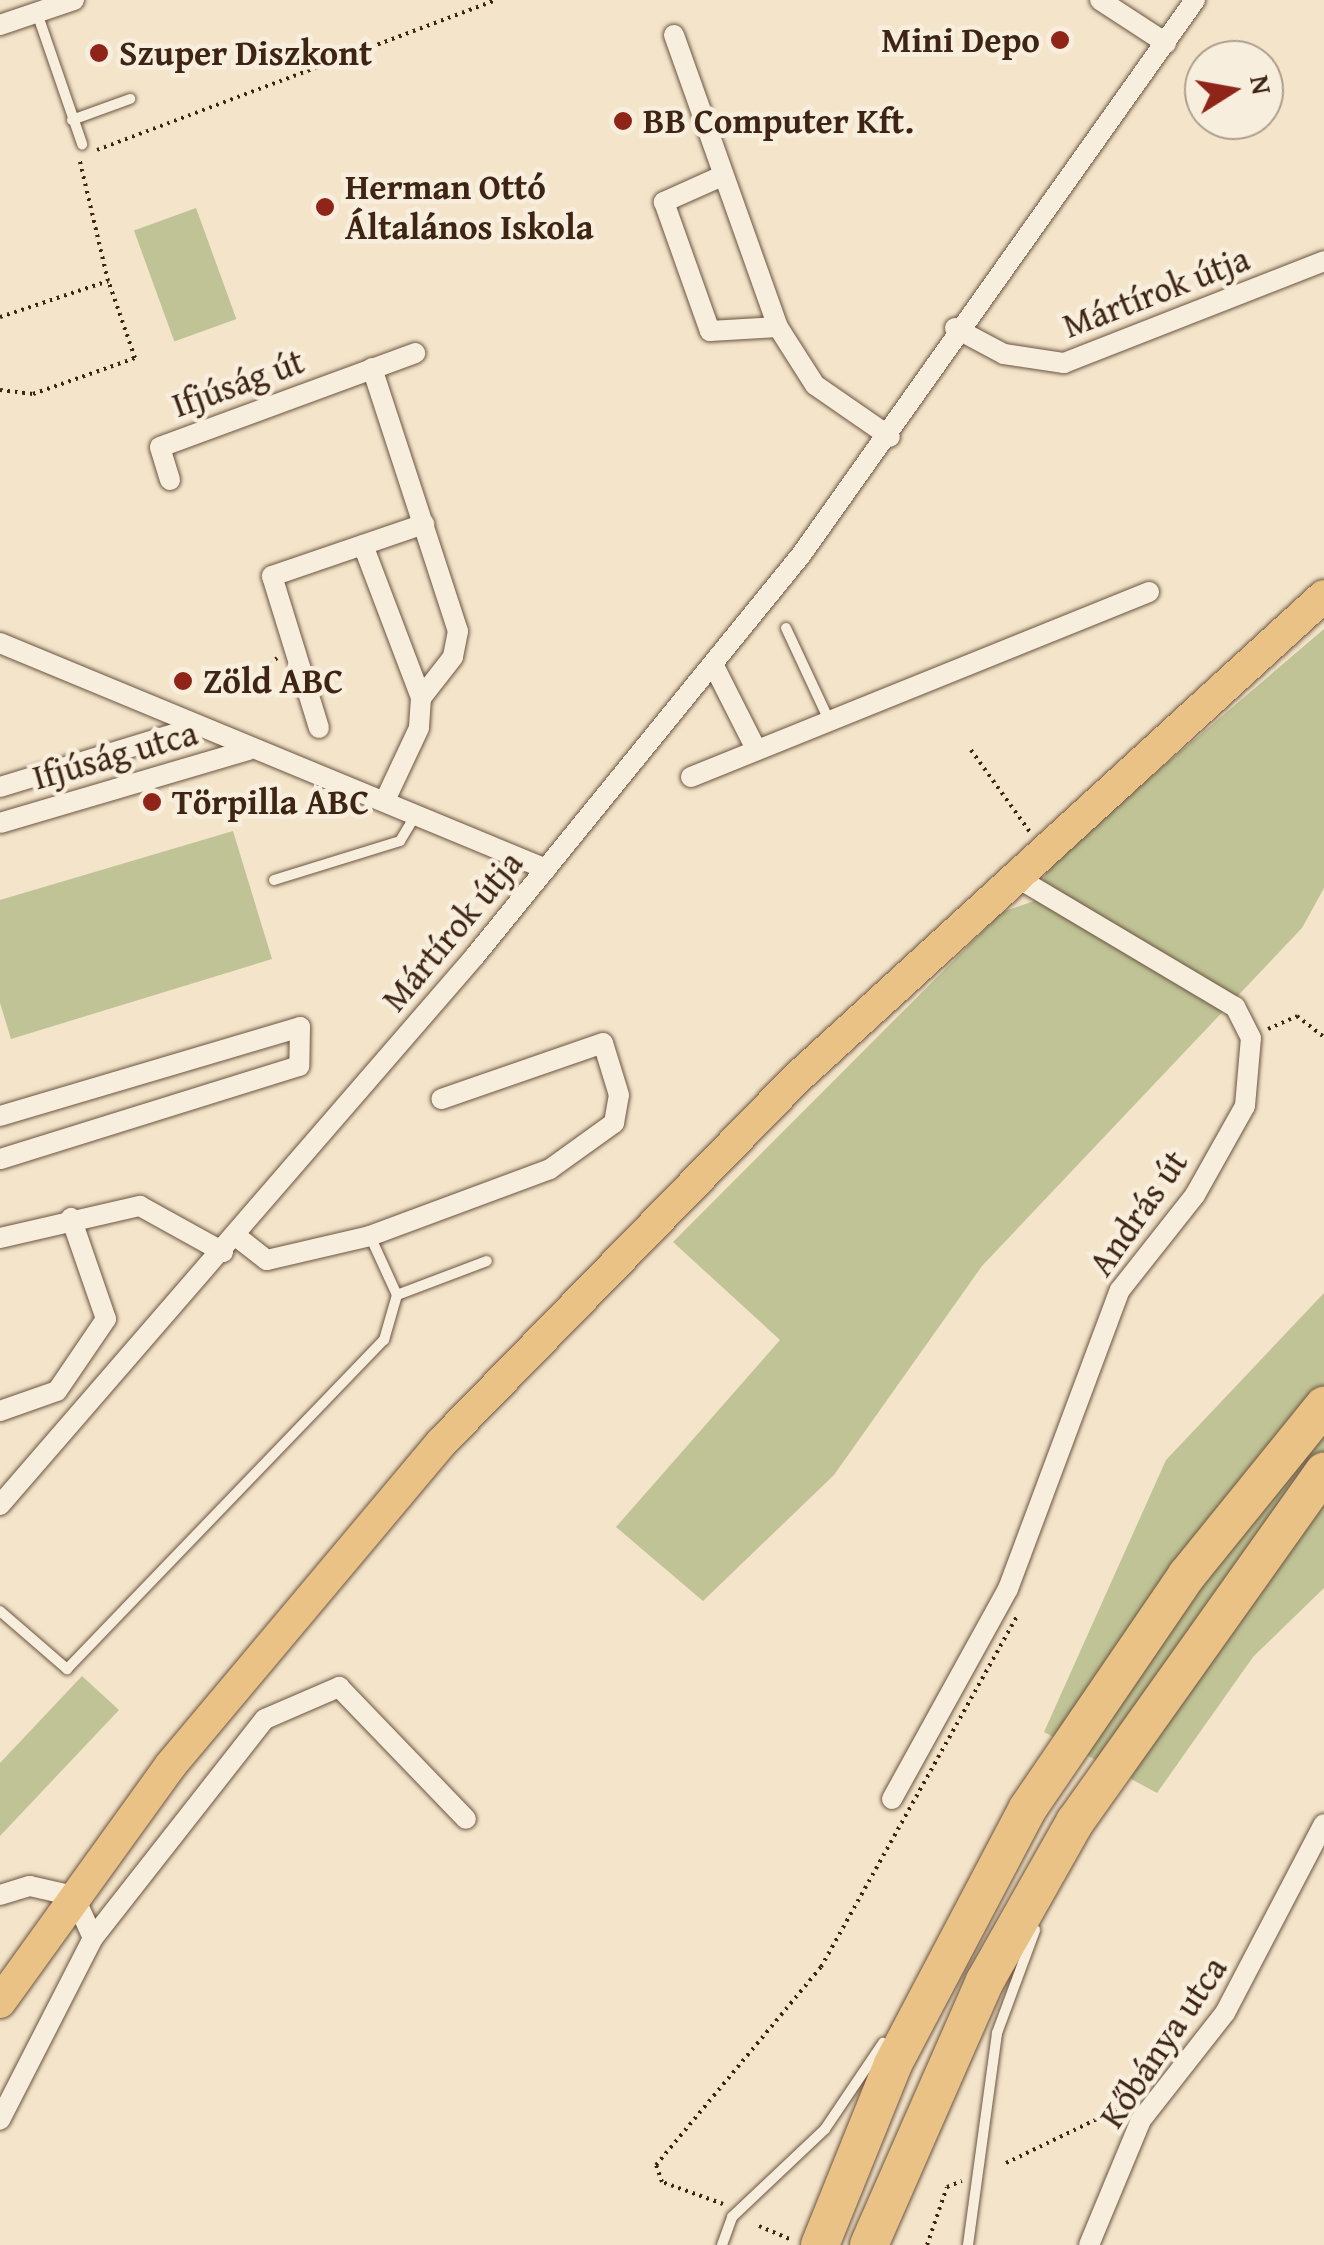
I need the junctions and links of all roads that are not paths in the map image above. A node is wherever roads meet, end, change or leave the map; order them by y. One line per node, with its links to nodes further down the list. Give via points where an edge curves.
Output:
1 (74, 0): 4 (street)
2 (1100, 0): 7 (street)
3 (1195, 0): 7 (street, Mártírok útja)
4 (37, 12): 5 (street); 9 (lane)
5 (0, 26)
6 (674, 35): 11 (street)
7 (1166, 43): 14 (street, Mártírok útja)
8 (130, 99): 9 (lane)
9 (72, 120): 10 (lane)
10 (82, 144)
11 (722, 176): 13 (street); 13 (street, via 664,202 710,331)
12 (1324, 261): 14 (street, Mártírok útja, via 1064,363 1004,354)
13 (778, 327): 17 (street, via 827,396)
14 (955, 328): 17 (street, Mártírok útja)
15 (415, 353): 16 (street, Ifjúság út)
16 (372, 368): 18 (street, Ifjúság út, via 160,447); 19 (street)
17 (890, 437): 25 (street, Mártírok útja)
18 (170, 480)
19 (424, 524): 20 (street); 26 (street, via 458,631 453,658)
20 (363, 545): 26 (street); 29 (street, via 272,576)
21 (1149, 592): 27 (street)
22 (1324, 596): 38 (main road)
23 (786, 628): 27 (lane)
24 (0, 644): 28 (street, Ifjúság utca)
25 (713, 664): 30 (street); 37 (street, Mártírok útja)
26 (420, 698): 34 (street, via 419,728)
27 (828, 718): 30 (street)
28 (193, 728): 31 (street, Ifjúság utca); 33 (street, Ifjúság utca)
29 (320, 728)
30 (756, 749): 32 (street)
31 (248, 750): 34 (street, Ifjúság utca); 36 (street, Ifjúság utca)
32 (691, 776)
33 (0, 787)
34 (386, 798): 35 (street, Ifjúság utca)
35 (417, 812): 37 (street, Ifjúság utca); 39 (lane, via 400,842)
36 (0, 823)
37 (546, 869): 46 (street, Mártírok útja)
38 (1013, 875): 54 (street, András út, via 1235,1007 1252,1038 1245,1106 1196,1195 1120,1290 1008,1589); 59 (main road, via 700,1172 442,1442 170,1766)
39 (274, 880)
40 (442, 1098): 44 (street, via 603,1043 619,1095 614,1123 550,1169)
41 (0, 1116): 42 (street, via 300,1028 300,1066)
42 (0, 1159)
43 (71, 1218): 45 (street); 46 (street, via 140,1206); 50 (street, via 106,1318 57,1390)
44 (370, 1236): 46 (street, via 266,1260); 48 (lane)
45 (0, 1238)
46 (230, 1244): 52 (street, Mártírok útja)
47 (487, 1260): 48 (lane)
48 (397, 1295): 53 (lane, via 384,1340 67,1670)
49 (1324, 1406): 60 (highway, via 1102,1693)
50 (0, 1411)
51 (1324, 1472): 56 (highway)
52 (0, 1505)
53 (0, 1610)
54 (892, 1799)
55 (466, 1819): 61 (street, via 339,1687 265,1719)
56 (1075, 1822): 68 (highway, via 985,1981); 69 (lane, via 996,2033)
57 (1324, 1824): 70 (street, Kőbánya utca, via 1225,2013 1140,2120)
58 (0, 1895): 59 (street, via 30,1886)
59 (74, 1896): 61 (street); 62 (main road)
60 (971, 1908): 63 (lane); 66 (highway)
61 (93, 1938): 65 (street)
62 (0, 2002)
63 (900, 2013)
64 (891, 2029): 67 (lane, via 824,2129 732,2216)
65 (0, 2120)
66 (811, 2243)
67 (722, 2245)
68 (869, 2245)
69 (968, 2245)
70 (1089, 2245)

